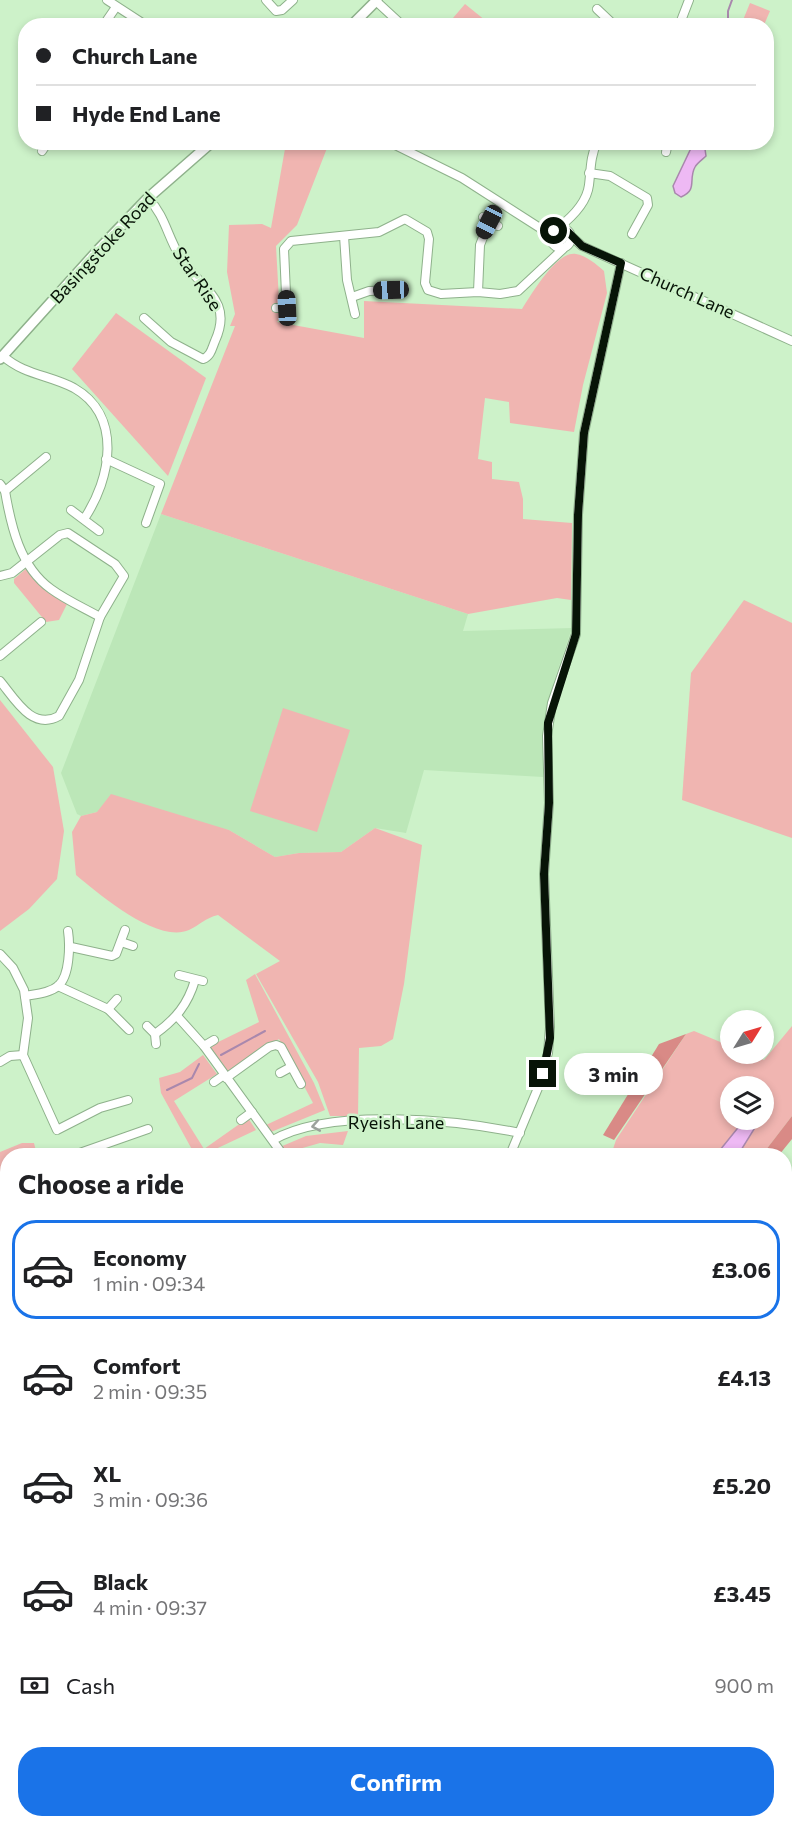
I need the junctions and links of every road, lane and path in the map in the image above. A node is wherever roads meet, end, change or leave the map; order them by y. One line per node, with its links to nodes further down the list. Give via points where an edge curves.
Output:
1 (107, 0): 6 (street)
2 (266, 0): 3 (street, via 276,11)
3 (293, 0)
4 (689, 0): 13 (street)
5 (377, 1): 10 (street); 11 (street)
6 (116, 7): 8 (street); 9 (street)
7 (597, 9): 12 (street)
8 (108, 18)
9 (134, 18)
10 (359, 18)
11 (395, 18)
12 (606, 18)
13 (682, 18)
14 (203, 150): 18 (street, Basingstoke Road)
15 (406, 150): 23 (street, via 451,171)
16 (594, 150): 17 (street)
17 (589, 173): 19 (street, via 588,191); 21 (street, via 610,176 647,198 648,205)
18 (148, 198): 38 (street, Star Rise, via 164,219 179,256 212,295 223,318 210,354 202,359 171,342); 40 (street, Basingstoke Road)
19 (570, 218): 24 (street); 25 (street)
20 (628, 218): 21 (street)
21 (638, 223): 26 (street)
22 (498, 226): 34 (street, via 486,220 480,245)
23 (540, 228): 24 (street); 28 (street)
24 (556, 229): 25 (street); 28 (street)
25 (570, 234): 29 (street, Church Lane); 30 (street)
26 (632, 234)
27 (344, 236): 34 (street, via 379,232 405,219 422,226 429,239 425,283 428,290 441,294); 35 (street, via 346,280); 36 (street, via 287,244 287,312)
28 (553, 244): 30 (street, Church Lane); 31 (street)
29 (582, 246): 30 (street, Church Lane); 32 (street, Church Lane)
30 (565, 247): 31 (street)
31 (553, 257): 34 (street, via 518,291)
32 (621, 263): 39 (street, Church Lane); 85 (street, via 584,433 576,634 548,723 549,803 544,874 550,1038 538,1088)
33 (391, 290): 35 (street)
34 (478, 292)
35 (352, 297): 37 (street)
36 (276, 309)
37 (355, 314)
38 (144, 318)
39 (792, 341)
40 (2, 358): 42 (street, via 16,368 62,383 91,401 108,434)
41 (46, 457): 44 (street)
42 (106, 459): 47 (street, via 96,495); 48 (street, via 160,484)
43 (28, 460): 44 (street)
44 (35, 469): 45 (street)
45 (3, 487): 50 (street, via 16,544)
46 (71, 510): 47 (street)
47 (84, 519): 49 (street)
48 (146, 524)
49 (99, 531)
50 (27, 560): 51 (street, via 6,576); 52 (street, via 52,590); 52 (street, via 68,533 120,567 122,580)
51 (0, 576)
52 (100, 617): 55 (street, via 79,680 59,716 46,721 29,715)
53 (41, 622): 54 (street)
54 (0, 656)
55 (0, 681)
56 (125, 930): 58 (street)
57 (68, 931): 60 (street)
58 (121, 942): 59 (street); 60 (street, via 116,954 108,957)
59 (133, 946)
60 (71, 947): 63 (street)
61 (0, 954): 64 (street, via 20,979)
62 (179, 975): 67 (street, via 199,980)
63 (58, 986): 64 (street); 66 (street)
64 (26, 996): 74 (street, via 28,1018)
65 (117, 999): 66 (street)
66 (108, 1009): 69 (street)
67 (177, 1016): 70 (street); 73 (street)
68 (147, 1026): 70 (street)
69 (129, 1030)
70 (155, 1034): 72 (street)
71 (214, 1040): 73 (street)
72 (156, 1044)
73 (204, 1047): 78 (street)
74 (23, 1055): 75 (street); 81 (street, via 57,1130 100,1108)
75 (0, 1062)
76 (291, 1067): 77 (street); 78 (street, via 281,1047 276,1045); 80 (street)
77 (280, 1073)
78 (225, 1077): 79 (street); 82 (street)
79 (214, 1082)
80 (301, 1084)
81 (128, 1100)
82 (252, 1112): 83 (street); 86 (street)
83 (241, 1120)
84 (148, 1129): 87 (street)
85 (520, 1133): 86 (street, Ryeish Lane, one-way to 86, via 447,1123 379,1120 317,1126); 89 (street)
86 (273, 1140): 88 (street)
87 (109, 1148)
88 (278, 1148)
89 (513, 1148)

